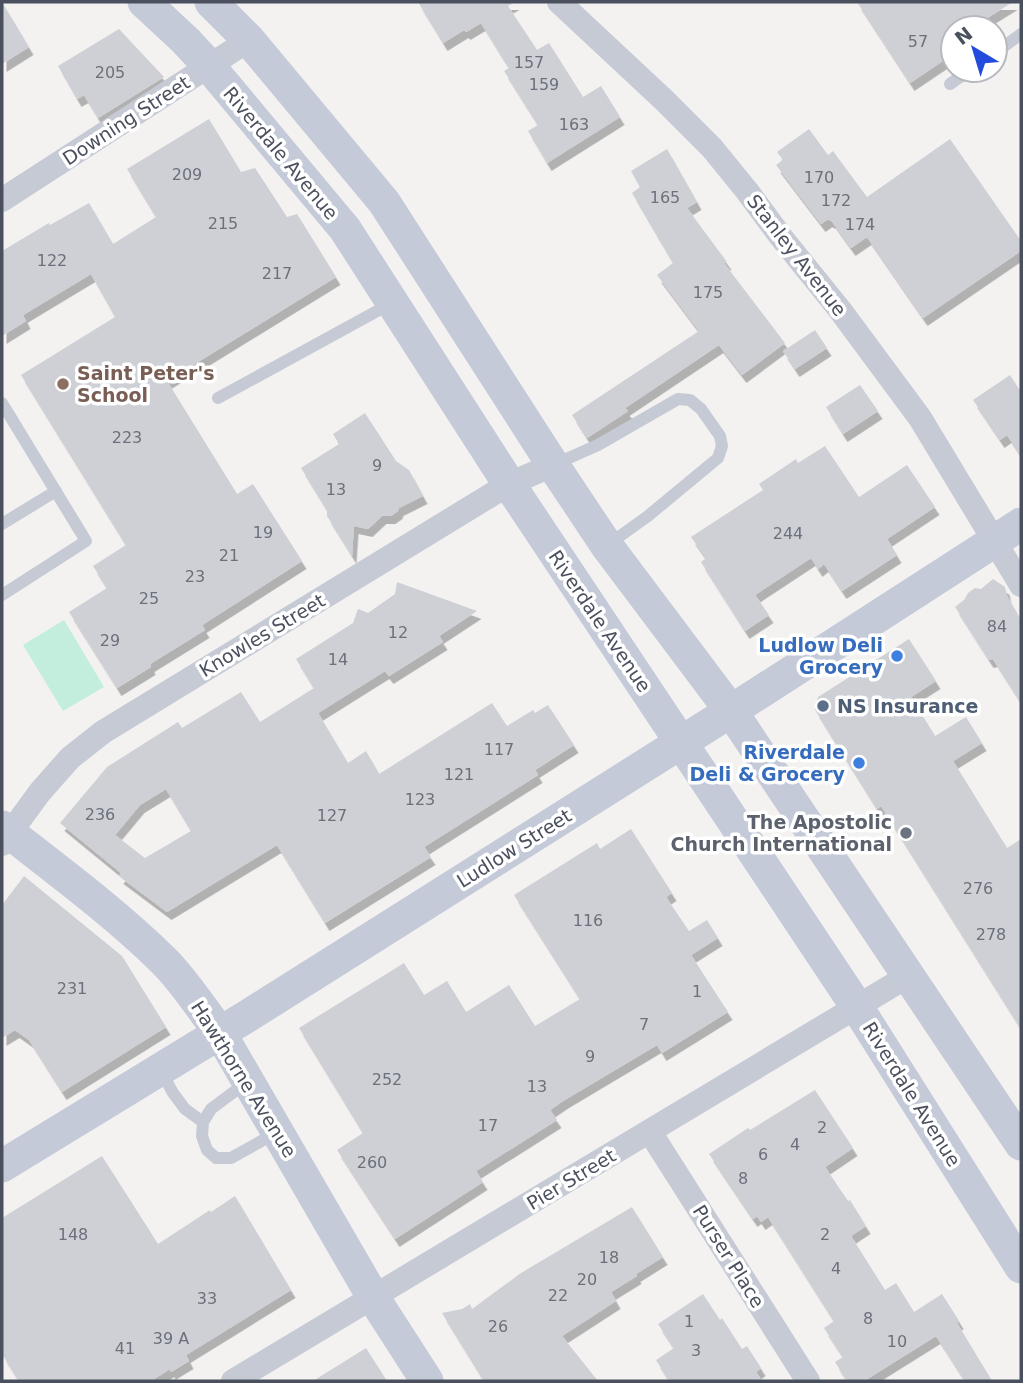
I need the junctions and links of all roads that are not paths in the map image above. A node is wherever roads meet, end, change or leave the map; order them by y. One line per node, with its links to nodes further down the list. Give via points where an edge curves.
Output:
1 (144, 2): 5 (main road, Riverdale Avenue)
2 (211, 2): 4 (main road)
3 (559, 2): 15 (street, Stanley Avenue, via 712,148 747,191 920,418)
4 (249, 40): 5 (street, Downing Street); 10 (main road, via 384,202)
5 (209, 66): 6 (street, Downing Street); 7 (main road, Riverdale Avenue, via 345,229)
6 (2, 200)
7 (393, 302): 8 (lane); 11 (main road, Riverdale Avenue)
8 (218, 398)
9 (2, 403): 12 (lane)
10 (553, 465): 11 (street, Knowles Street); 16 (main road); 16 (lane, via 592,449 678,399 690,400 701,409 720,436 718,458)
11 (509, 484): 20 (main road, Riverdale Avenue); 21 (street, Knowles Street, via 103,732 71,758)
12 (56, 491): 13 (lane); 18 (lane, via 86,541)
13 (2, 524)
14 (1021, 524): 15 (main road, Ludlow Street)
15 (994, 542): 17 (street, Stanley Avenue); 19 (main road, Ludlow Street)
16 (607, 546): 19 (main road)
17 (1021, 585)
18 (2, 595)
19 (732, 711): 20 (main road, Ludlow Street); 22 (main road)
20 (681, 743): 23 (main road, Riverdale Avenue); 24 (main road, Ludlow Street)
21 (4, 835): 24 (main road, Hawthorne Avenue, via 84,890 165,962)
22 (908, 976): 23 (street, Pier Street); 30 (main road)
23 (857, 1007): 29 (street, Pier Street); 32 (main road, Riverdale Avenue)
24 (220, 1033): 25 (main road, Ludlow Street); 26 (main road, Hawthorne Avenue)
25 (160, 1068): 27 (lane, via 185,1110); 31 (main road, Ludlow Street)
26 (248, 1082): 27 (lane, via 212,1109); 28 (main road, Hawthorne Avenue)
27 (204, 1122): 28 (lane, via 202,1136 216,1158 231,1158)
28 (278, 1132): 33 (main road, Hawthorne Avenue)
29 (650, 1132): 33 (street, Pier Street); 36 (street, Purser Place)
30 (1021, 1144)
31 (2, 1166)
32 (1021, 1267)
33 (373, 1297): 34 (street, Pier Street); 35 (main road, Hawthorne Avenue)
34 (233, 1381)
35 (427, 1381)
36 (808, 1381)

